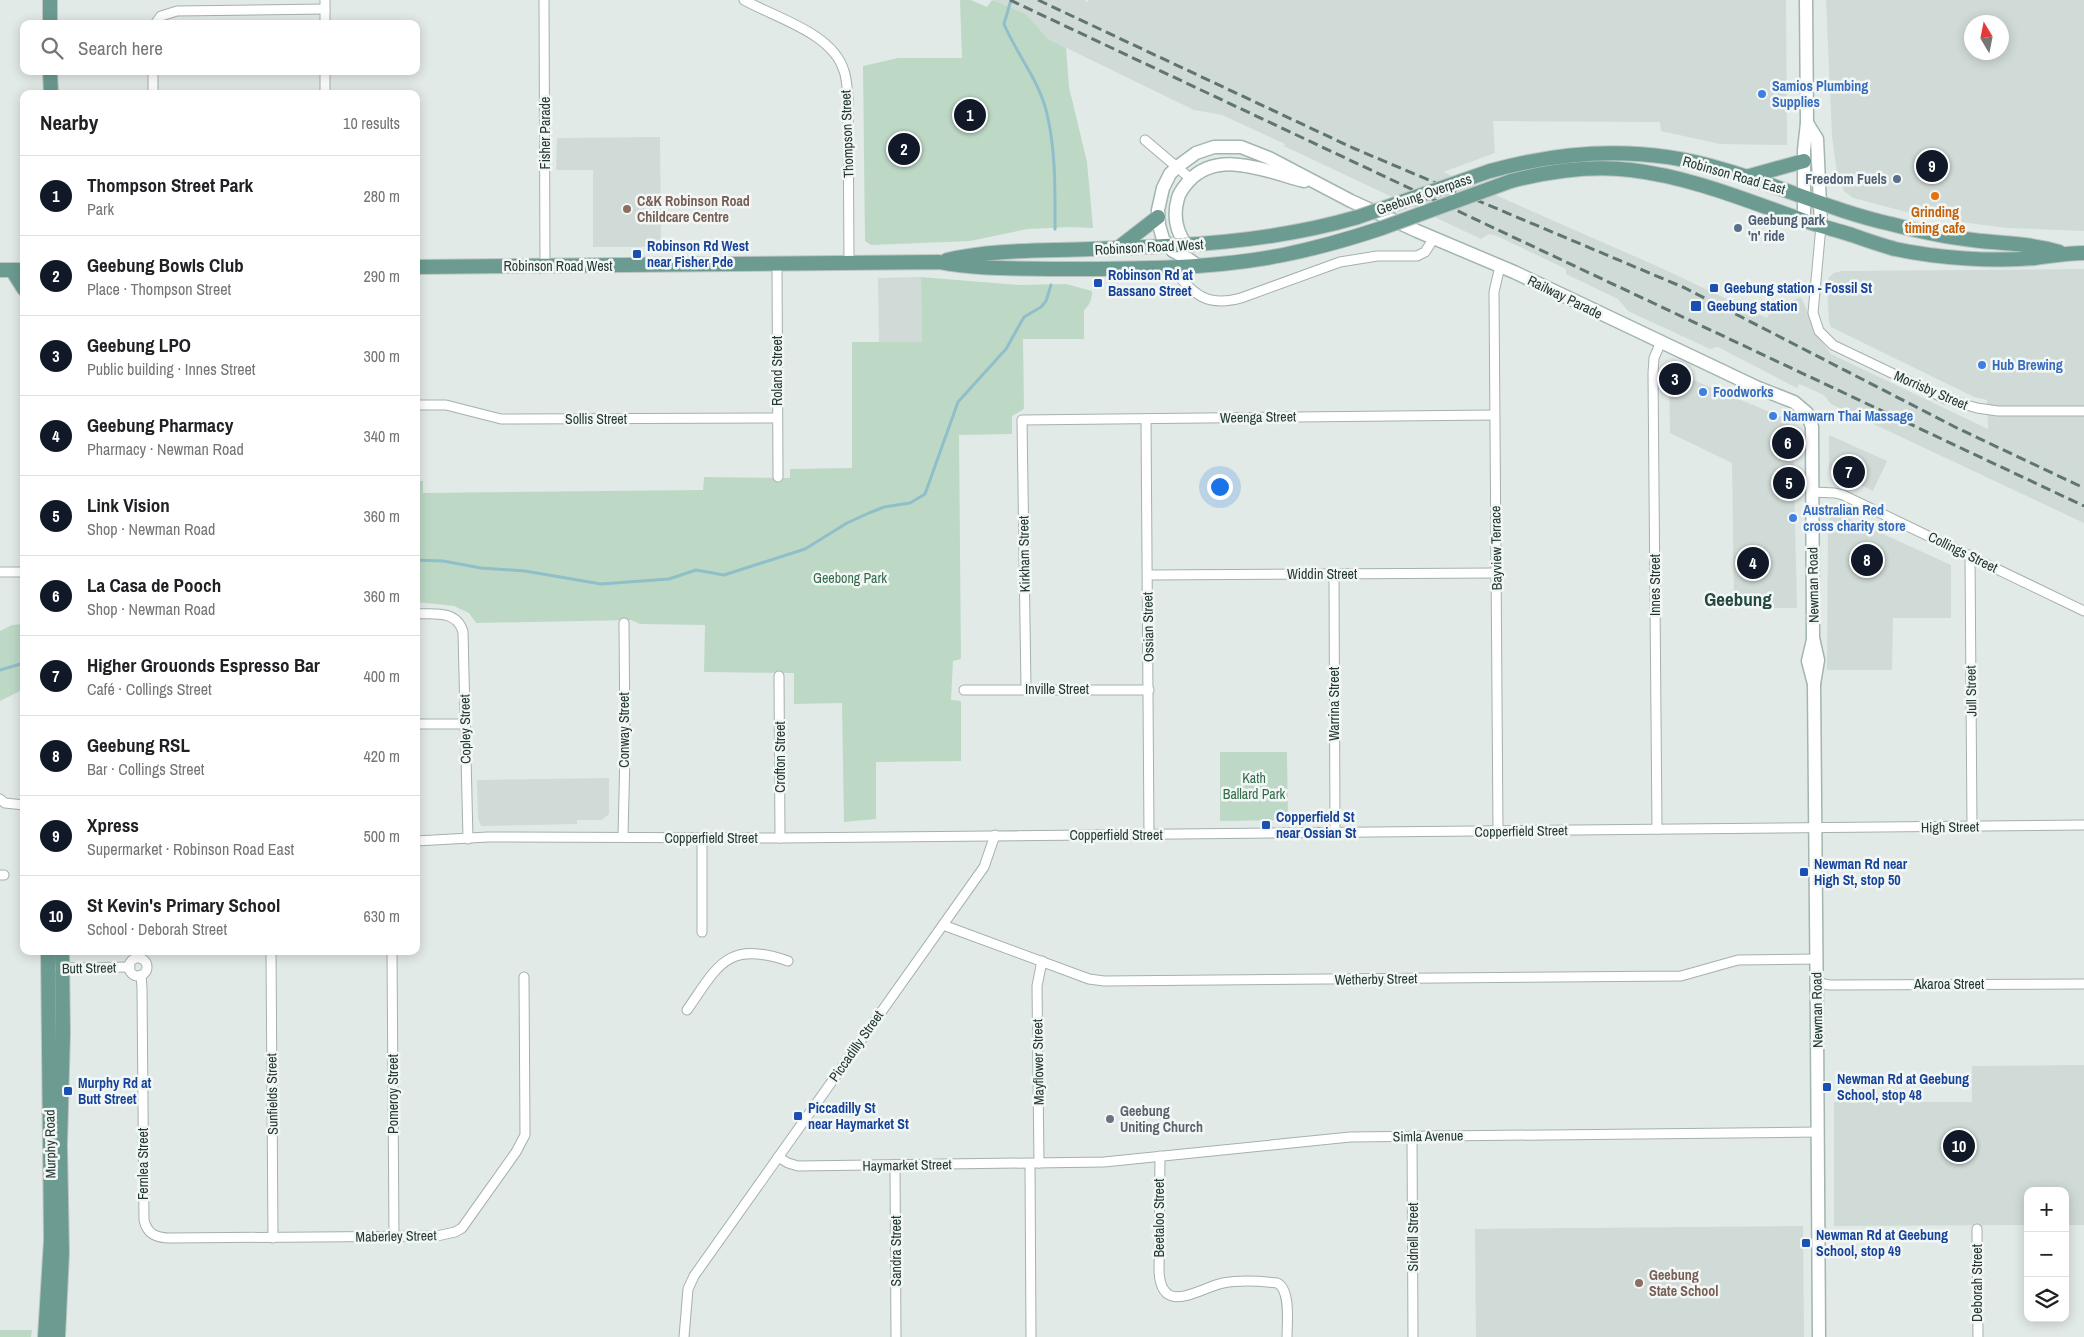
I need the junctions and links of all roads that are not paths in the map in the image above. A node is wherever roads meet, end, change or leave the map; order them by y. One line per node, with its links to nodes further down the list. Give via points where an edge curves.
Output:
1 (50, 0): 6 (main road)
2 (544, 0): 40 (street, Fisher Parade)
3 (744, 0): 38 (street, Thompson Street, via 816,36 838,57 844,71 848,98)
4 (1806, 0): 15 (main road)
5 (325, 4): 7 (street, via 177,11); 8 (street)
6 (50, 20)
7 (158, 20)
8 (325, 20)
9 (50, 75): 12 (main road)
10 (153, 75): 13 (street)
11 (325, 75): 14 (street)
12 (51, 90)
13 (153, 90)
14 (325, 90)
15 (1807, 123): 17 (main road); 25 (main road, via 1817,139)
16 (1145, 140): 18 (street)
17 (1804, 161): 20 (main road); 24 (main road)
18 (1177, 167): 21 (street); 23 (main road, Railway Parade, via 1206,149 1240,148 1284,165); 26 (main road, Railway Parade, via 1162,188)
19 (1490, 171): 20 (main road, Robinson Road East, via 1554,157 1626,153 1676,158); 27 (main road, Geebung Overpass, bridge)
20 (1746, 177): 24 (main road, Robinson Road East)
21 (1191, 179): 23 (main road, Railway Parade, via 1204,169 1227,164 1252,167); 32 (main road, Railway Parade, via 1181,190 1175,211 1178,231)
22 (1511, 181): 28 (main road, Robinson Road East, via 1569,170 1629,169 1700,184); 30 (main road, Geebung Overpass, bridge)
23 (1320, 185): 31 (main road, Railway Parade)
24 (1804, 196): 25 (main road, Robinson Road East); 28 (main road)
25 (1821, 202): 29 (main road); 35 (main road, Robinson Road East, via 1916,230 1972,240 2037,245)
26 (1158, 217): 33 (main road, Railway Parade); 34 (main road)
27 (1358, 217): 32 (main road, Robinson Road West, via 1269,237)
28 (1804, 221): 29 (main road, Robinson Road East)
29 (1822, 226): 35 (main road, Robinson Road East, via 1893,248 1934,255 2035,258); 49 (street, Morrisby Street, via 1813,305 1819,331 1833,345 1961,404 1998,411)
30 (1382, 228): 41 (main road, Robinson Road West, via 1283,255)
31 (1434, 238): 42 (main road, Railway Parade); 44 (street, Robinson Road West, via 1425,252 1417,256 1376,256 1331,264 1225,302 1197,295)
32 (1186, 245): 33 (main road, Robinson Road West)
33 (1168, 246): 34 (main road, Robinson Road West); 41 (main road)
34 (1118, 248): 37 (main road, Robinson Road West, via 992,254)
35 (2062, 253): 36 (main road, Robinson Road East)
36 (2084, 253)
37 (939, 262): 38 (main road, Robinson Road West); 44 (main road, Robinson Road West, via 958,266 1027,268)
38 (849, 263): 39 (main road, Robinson Road West)
39 (777, 264): 40 (main road, Robinson Road West); 52 (street, Roland Street)
40 (545, 266): 43 (main road, Robinson Road West)
41 (1198, 266): 44 (main road, Robinson Road West)
42 (1500, 266): 47 (main road, Railway Parade); 51 (street, Bayview Terrace, via 1494,292)
43 (420, 267)
44 (1172, 268)
45 (12, 270): 46 (main road)
46 (20, 283)
47 (1661, 342): 50 (main road, Railway Parade, via 1794,402); 77 (street, Innes Street, via 1654,358 1653,373)
48 (420, 405): 52 (street, Sollis Street, via 446,405 513,419)
49 (2084, 411)
50 (1807, 413): 56 (main road, Newman Road, via 1812,427)
51 (1494, 415): 53 (street, Weenga Street); 60 (street, Bayview Terrace)
52 (777, 418): 55 (street, Roland Street)
53 (1146, 419): 54 (street, Weenga Street); 62 (street, Ossian Street)
54 (1022, 420): 67 (street, Kirkham Street)
55 (778, 477)
56 (1812, 492): 57 (street, Collings Street, via 1843,495); 76 (main road, Newman Road, via 1813,638 1818,660 1814,684)
57 (1970, 555): 63 (street, Collings Street); 75 (street, Jull Street)
58 (0, 572): 59 (street)
59 (20, 572)
60 (1497, 573): 61 (street, Widdin Street); 78 (street, Bayview Terrace)
61 (1334, 574): 62 (street, Widdin Street); 79 (street, Warrina Street)
62 (1148, 576): 69 (street, Ossian Street)
63 (2084, 611)
64 (420, 614): 71 (street, Copley Street, via 444,614 458,620 462,627)
65 (624, 623): 82 (street, Conway Street)
66 (779, 676): 84 (street, Crofton Street)
67 (1026, 689): 68 (street, Inville Street); 69 (street, Inville Street)
68 (964, 690)
69 (1149, 690): 80 (street, Ossian Street)
70 (420, 724): 71 (street)
71 (465, 724): 85 (street, Copley Street)
72 (0, 799): 73 (street, via 5,803)
73 (20, 805)
74 (2084, 825): 75 (street, High Street)
75 (1972, 827): 76 (street, High Street)
76 (1816, 828): 77 (street, Copperfield Street); 94 (main road, Newman Road)
77 (1657, 829): 78 (street, Copperfield Street)
78 (1498, 831): 79 (street, Copperfield Street)
79 (1335, 834): 80 (street, Copperfield Street)
80 (1149, 835): 81 (street, Copperfield Street)
81 (995, 836): 84 (street, Copperfield Street); 87 (street, Piccadilly Street, via 984,867)
82 (622, 837): 83 (street, Copperfield Street); 85 (street, Copperfield Street)
83 (702, 838): 84 (street, Copperfield Street); 88 (street)
84 (780, 838)
85 (468, 839): 86 (street, Copperfield Street)
86 (420, 841)
87 (943, 925): 96 (street, Wetherby Street); 108 (street, Piccadilly Street)
88 (702, 932)
89 (48, 955): 99 (main road, Murphy Road)
90 (62, 955): 98 (main road, Murphy Road)
91 (141, 955): 97 (street, via 133,960); 100 (street, via 147,966)
92 (270, 955): 114 (street, Sunfields Street)
93 (392, 955): 113 (street, Pomeroy Street)
94 (1816, 959): 96 (street, Wetherby Street, via 1738,960 1681,976 1104,981); 102 (main road, Newman Road)
95 (788, 961): 104 (street, via 755,954 728,958 714,970)
96 (1042, 961): 109 (street, Mayflower Street, via 1037,986)
97 (130, 967): 98 (street, Butt Street); 100 (street, via 133,974)
98 (62, 968): 99 (street, Butt Street); 116 (main road, Murphy Road, via 62,1253)
99 (48, 969): 115 (main road, Murphy Road, via 51,1240)
100 (141, 975): 112 (street, Fernlea Street, via 143,1214)
101 (524, 977): 113 (street, Maberley Street, via 526,1126 522,1143 462,1228 437,1236)
102 (1815, 982): 103 (street, Akaroa Street, via 1829,985); 105 (main road, Newman Road)
103 (2084, 984)
104 (687, 1010)
105 (1818, 1132): 106 (street, Simla Avenue); 122 (main road, Newman Road)
106 (1412, 1136): 107 (street, Simla Avenue, via 1350,1137); 121 (street, Sidnell Street)
107 (1160, 1156): 109 (street, Simla Avenue); 120 (street, Beetaloo Street, via 1160,1279 1165,1291 1179,1297 1226,1283 1270,1282 1281,1285 1287,1298)
108 (778, 1157): 110 (street, Haymarket Street, via 798,1166); 117 (street, Piccadilly Street, via 690,1282)
109 (1034, 1164): 110 (street, Haymarket Street); 119 (street, Mayflower Street)
110 (896, 1165): 118 (street, Sandra Street)
111 (1977, 1230): 123 (street, Deborah Street)
112 (149, 1232): 114 (street, Maberley Street, via 162,1238)
113 (394, 1237): 114 (street, Maberley Street)
114 (273, 1238)
115 (45, 1337)
116 (58, 1337)
117 (684, 1337)
118 (896, 1337)
119 (1031, 1337)
120 (1287, 1337)
121 (1413, 1337)
122 (1819, 1337)
123 (1978, 1337)

